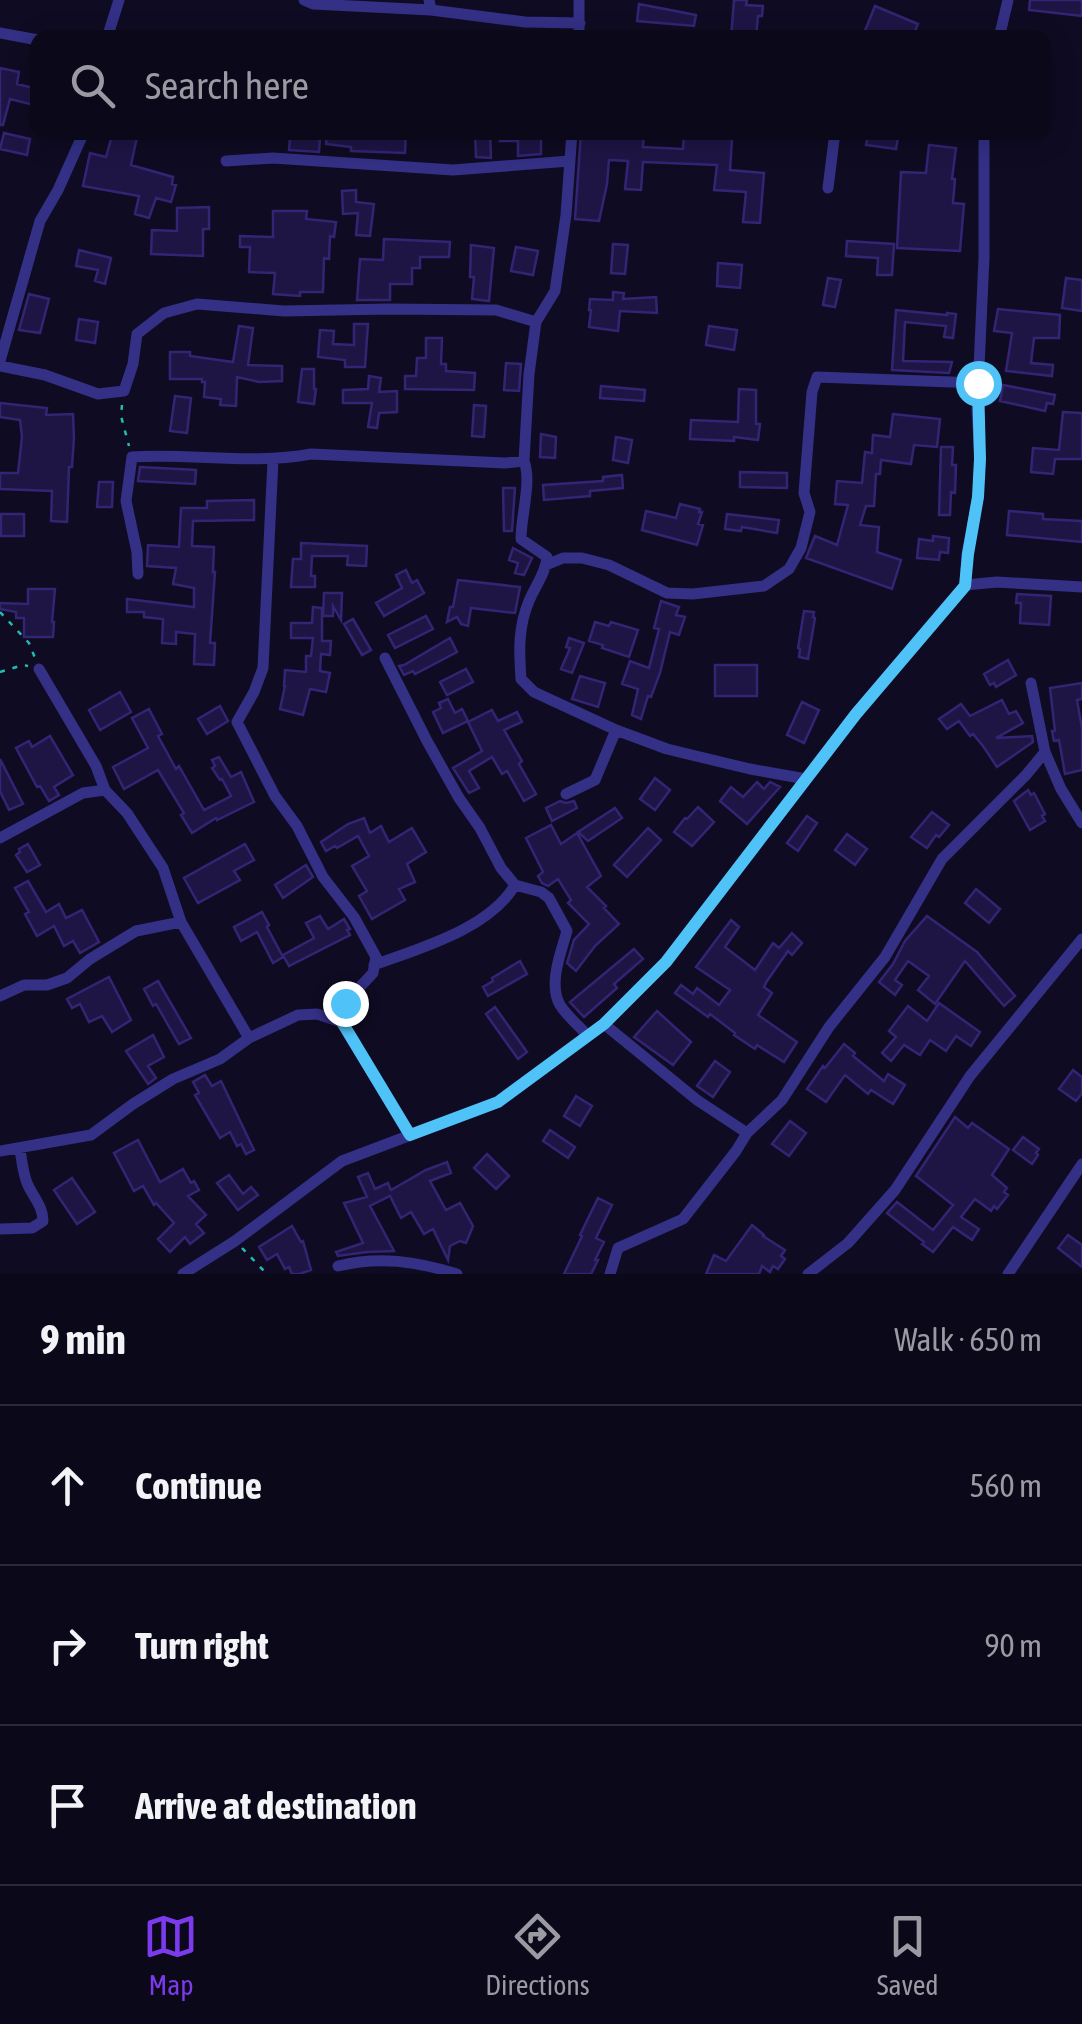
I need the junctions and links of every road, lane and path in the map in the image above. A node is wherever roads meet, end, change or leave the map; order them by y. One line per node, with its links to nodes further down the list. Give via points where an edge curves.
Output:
1 (119, 0): 7 (street)
2 (304, 0): 5 (street)
3 (579, 0): 6 (street)
4 (1008, 0): 9 (street)
5 (430, 5): 6 (street)
6 (580, 24): 8 (street)
7 (110, 30)
8 (580, 30)
9 (1001, 30)
10 (0, 33): 11 (street)
11 (30, 39)
12 (80, 140): 20 (street, via 40,221)
13 (571, 140): 17 (street)
14 (834, 140): 18 (street)
15 (984, 140): 21 (street)
16 (226, 160): 17 (street, via 453,170)
17 (570, 161): 19 (street, via 555,291)
18 (828, 188)
19 (536, 322): 22 (street, via 496,310 284,312 197,304 164,313 137,334); 25 (street)
20 (0, 363): 22 (street, via 98,394)
21 (978, 383): 26 (street, via 817,377 804,493 810,512 789,569 764,586 668,593 582,558); 28 (street, via 978,497)
22 (124, 391): 23 (path, via 121,416)
23 (132, 457): 24 (street); 27 (street, via 126,502)
24 (273, 460): 25 (street, via 311,454); 45 (street, via 262,668 237,722 322,877 354,917 376,957)
25 (524, 461): 26 (street, via 529,473 521,538 547,557)
26 (546, 565): 35 (street, via 518,636 521,679 534,692)
27 (138, 574)
28 (965, 586): 29 (street); 37 (street)
29 (1082, 587)
30 (0, 612): 32 (path, via 29,643)
31 (386, 658): 42 (street, via 451,784)
32 (40, 668): 33 (path); 38 (street)
33 (0, 672)
34 (1031, 683): 36 (street)
35 (616, 730): 37 (street, via 667,750); 39 (street, via 595,780)
36 (1045, 752): 40 (street); 51 (street, via 942,859 885,957 829,1026 782,1100)
37 (806, 779): 48 (street, via 666,962)
38 (105, 790): 41 (street, via 83,794); 43 (street, via 164,868)
39 (566, 794)
40 (1082, 822)
41 (0, 838)
42 (515, 885): 45 (street, via 485,917); 49 (street, via 549,898 567,931 558,959 559,1003)
43 (181, 922): 46 (street, via 136,931 67,978); 50 (street)
44 (1082, 939): 63 (street, via 970,1076 895,1190 848,1243)
45 (374, 966): 47 (street, via 345,1003)
46 (0, 996)
47 (342, 1022): 50 (street, via 298,1015); 52 (street)
48 (604, 1024): 49 (street); 51 (street)
49 (588, 1036): 52 (street, via 498,1102)
50 (249, 1038): 53 (street, via 133,1104 98,1132)
51 (747, 1133): 62 (street, via 683,1219 618,1248)
52 (410, 1135): 57 (street, via 342,1161)
53 (20, 1150): 54 (street); 56 (street, via 44,1221)
54 (0, 1152)
55 (1082, 1164): 64 (street)
56 (0, 1229)
57 (235, 1241): 59 (street); 60 (path)
58 (338, 1266): 61 (street, via 366,1260 426,1264)
59 (183, 1274)
60 (270, 1274)
61 (457, 1274)
62 (610, 1274)
63 (808, 1274)
64 (1008, 1274)

